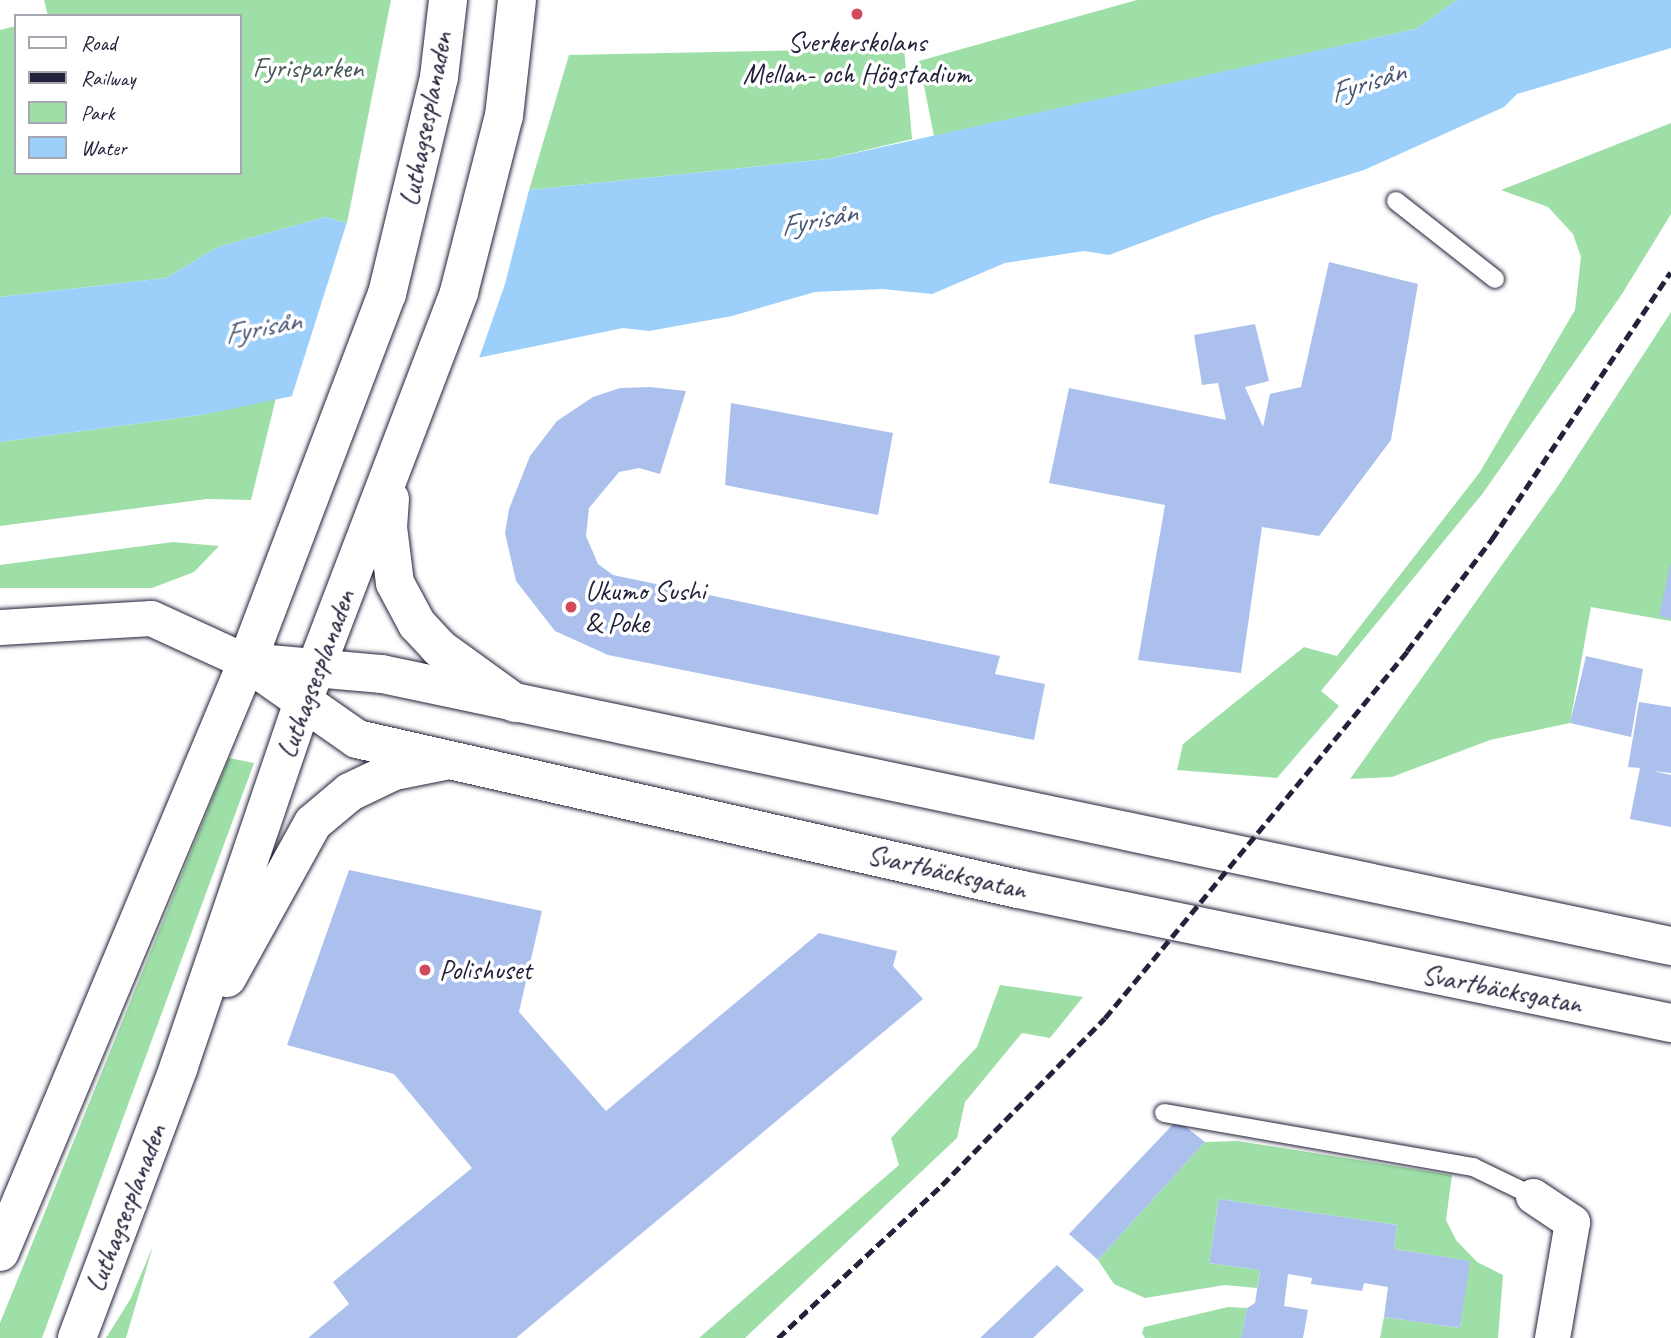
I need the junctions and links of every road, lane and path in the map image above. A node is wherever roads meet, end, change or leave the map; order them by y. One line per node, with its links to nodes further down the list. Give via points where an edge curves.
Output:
1 (447, 0): 7 (main road, Luthagsesplanaden, via 439,77 387,294)
2 (517, 0): 5 (main road, Luthagsesplanaden, via 504,116 459,292)
3 (1396, 201): 4 (lane)
4 (1495, 279)
5 (393, 471): 8 (main road, Luthagsesplanaden); 9 (main road, via 388,527 395,583 417,624 439,648)
6 (0, 627): 7 (street, Svartbäcksgatan, via 151,618)
7 (247, 662): 8 (main road, Svartbäcksgatan); 10 (main road, Svartbäcksgatan); 16 (main road, Luthagsesplanaden, via 91,1029)
8 (317, 665): 9 (main road, Svartbäcksgatan); 10 (main road, Luthagsesplanaden)
9 (515, 703): 12 (main road, Svartbäcksgatan)
10 (302, 705): 11 (main road, Svartbäcksgatan, via 357,739); 14 (main road, Luthagsesplanaden)
11 (449, 760): 13 (main road, Svartbäcksgatan, via 1018,889); 14 (main road, via 394,771 350,792 313,823)
12 (1671, 946)
13 (1671, 1023)
14 (179, 1066): 20 (main road, Luthagsesplanaden)
15 (1164, 1113): 17 (lane, via 1473,1167)
16 (30, 1188): 18 (main road); 19 (main road, Luthagsesplanaden)
17 (1532, 1196): 21 (street, via 1572,1222)
18 (0, 1236)
19 (0, 1252)
20 (77, 1338)
21 (1552, 1338)

